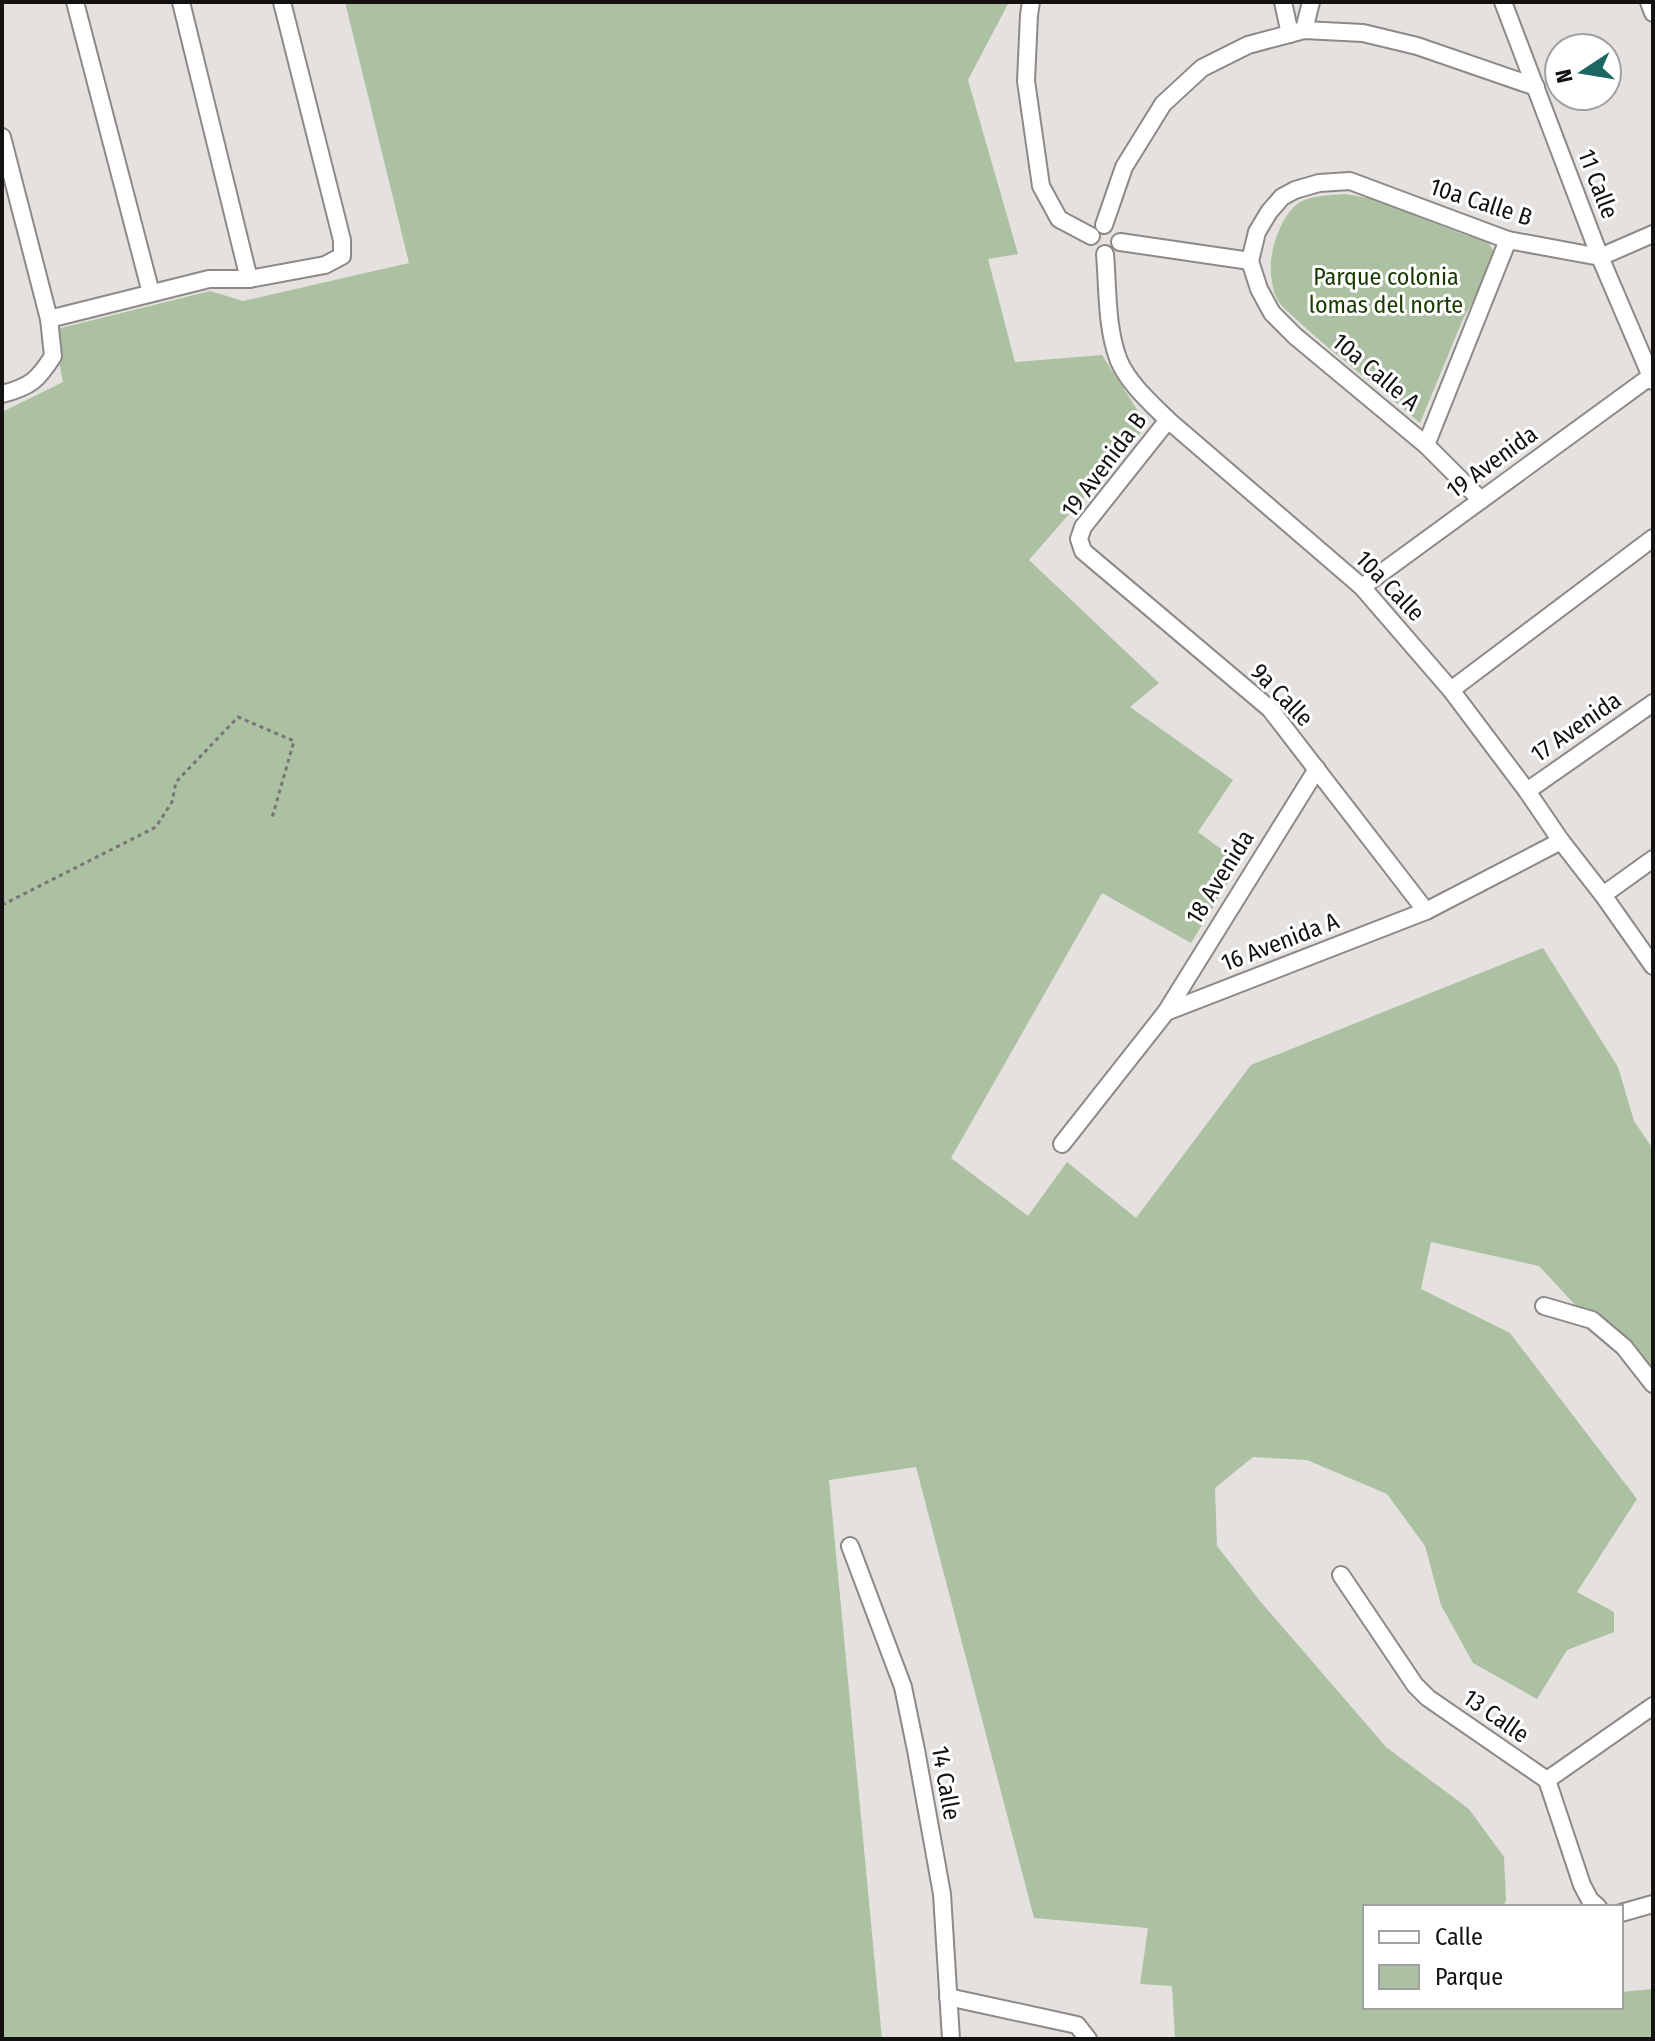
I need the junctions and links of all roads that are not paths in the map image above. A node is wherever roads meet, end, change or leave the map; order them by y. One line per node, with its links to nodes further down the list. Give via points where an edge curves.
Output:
1 (75, 2): 22 (street)
2 (181, 2): 21 (street)
3 (282, 2): 21 (street, via 342,256 325,265)
4 (1031, 2): 15 (street, via 1026,81 1041,186 1059,219)
5 (1283, 2): 10 (street)
6 (1311, 2): 10 (street)
7 (1503, 2): 11 (street, 11 Calle)
8 (1649, 2): 9 (street)
9 (1653, 13)
10 (1297, 32): 11 (street, via 1363,33); 13 (street, via 1248,45 1202,68 1163,104 1124,167)
11 (1536, 87): 19 (street, 11 Calle)
12 (2, 137): 23 (street)
13 (1104, 225): 15 (street); 17 (street, via 1113,227)
14 (1653, 234): 19 (street)
15 (1091, 236): 18 (street, via 1091,245)
16 (1508, 240): 19 (street, 10a Calle B); 20 (street, 10a Calle B, via 1350,181 1319,183 1282,197 1257,232); 27 (street)
17 (1120, 242): 18 (street); 20 (street)
18 (1105, 254): 26 (street, 10a Calle, via 1110,330 1120,363)
19 (1600, 257): 24 (street, 11 Calle)
20 (1250, 261): 27 (street, 10a Calle A, via 1272,313)
21 (249, 279): 22 (street, via 209,279)
22 (151, 293): 23 (street)
23 (49, 319): 25 (street, via 53,356 41,375)
24 (1652, 379): 28 (street, 19 Avenida)
25 (2, 394)
26 (1168, 420): 30 (street, 19 Avenida B); 31 (street, 10a Calle)
27 (1426, 445): 28 (street, 10a Calle A)
28 (1481, 500): 31 (street, 19 Avenida)
29 (1653, 538): 32 (street)
30 (1079, 539): 34 (street, 9a Calle, via 1083,551 1270,709)
31 (1362, 587): 32 (street, 10a Calle)
32 (1451, 690): 35 (street, 10a Calle)
33 (1653, 703): 35 (street, 17 Avenida)
34 (1317, 769): 39 (street, 9a Calle); 41 (street, 18 Avenida)
35 (1527, 791): 36 (street, 10a Calle)
36 (1561, 841): 38 (street, 10a Calle); 39 (street, 16 Avenida A)
37 (1653, 859): 38 (street)
38 (1603, 895): 40 (street, 10a Calle)
39 (1426, 911): 41 (street, 16 Avenida A)
40 (1653, 966)
41 (1166, 1012): 42 (street)
42 (1062, 1144)
43 (1544, 1306): 44 (street, via 1592,1320 1624,1347)
44 (1653, 1384)
45 (850, 1546): 52 (street, 14 Calle, via 903,1687 942,1894)
46 (1341, 1575): 48 (street, 13 Calle, via 1428,1698)
47 (1653, 1706): 48 (street)
48 (1547, 1780): 50 (street, via 1582,1885)
49 (1653, 1904): 51 (street)
50 (1596, 1905)
51 (1623, 1913)
52 (948, 1997): 53 (street, via 1077,2025); 54 (street, 14 Calle)
53 (1085, 2035)
54 (951, 2039)

